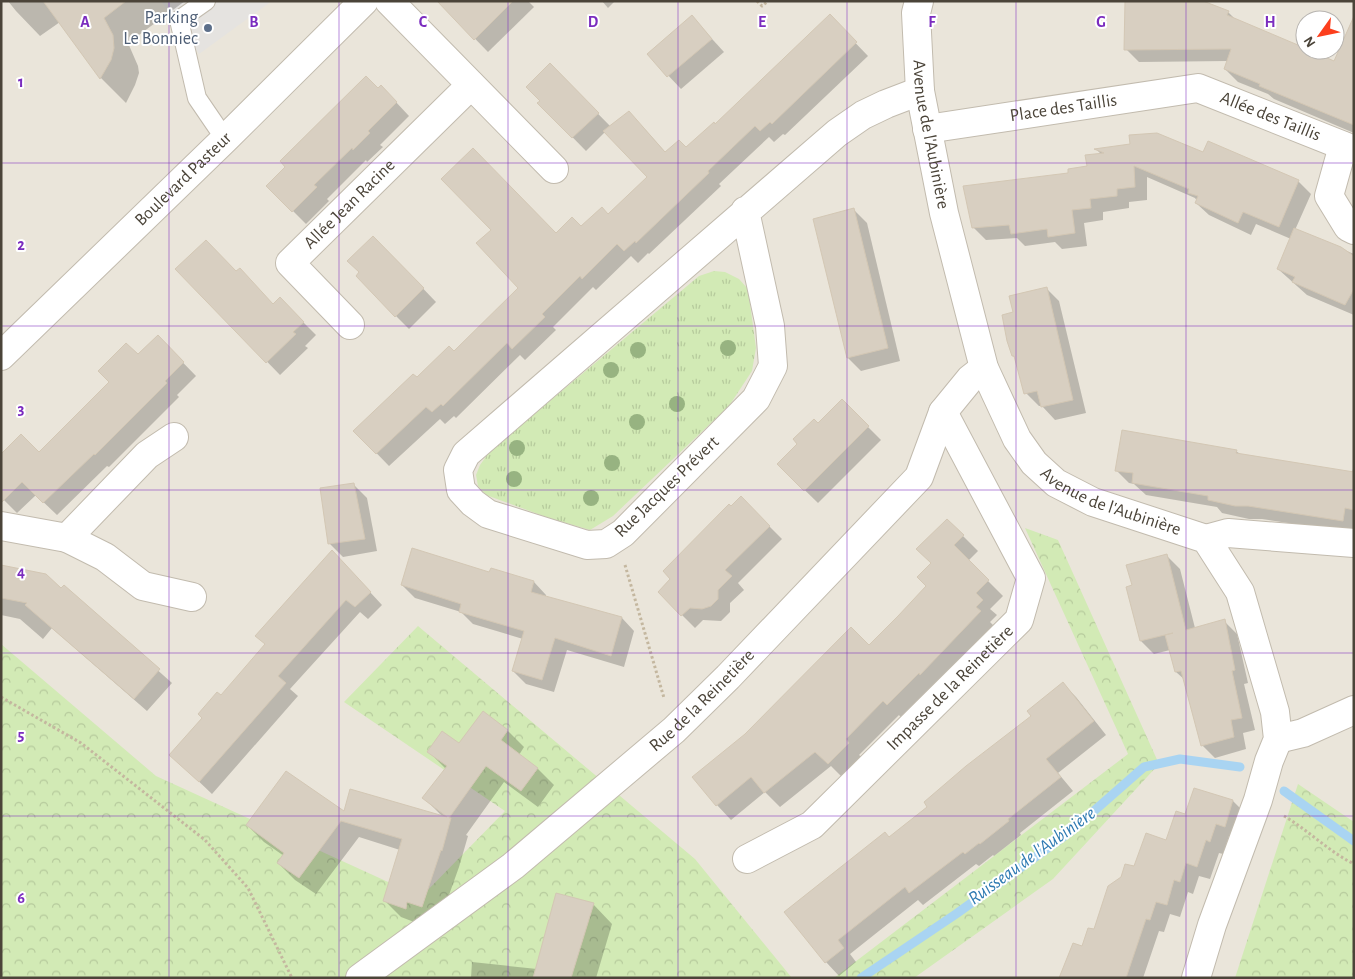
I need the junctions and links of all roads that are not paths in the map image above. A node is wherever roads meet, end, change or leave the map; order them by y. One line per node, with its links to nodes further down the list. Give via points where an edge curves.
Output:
1 (206, 1): 9 (lane, via 179,20 197,98)
2 (364, 1): 9 (street, Boulevard Pasteur)
3 (389, 1): 5 (street)
4 (919, 1): 7 (street, Avenue de l'Aubinière, via 916,13)
5 (471, 84): 11 (street); 14 (street, Allée Jean Racine, via 290,262)
6 (1198, 88): 8 (street, Place des Taillis); 10 (street, Allée des Taillis)
7 (920, 91): 8 (street, Avenue de l'Aubinière); 12 (street, Rue Jacques Prévert, via 863,115 838,132)
8 (927, 129): 16 (street, Avenue de l'Aubinière, via 944,213)
9 (226, 139): 15 (street, Boulevard Pasteur)
10 (1348, 148): 13 (street, Allée des Taillis, via 1330,196 1348,228)
11 (554, 169)
12 (745, 211): 12 (street, Rue Jacques Prévert, via 466,454 458,470 461,490 473,503 488,514 586,545 606,544 623,533 756,399 773,366 770,326)
13 (1354, 230)
14 (350, 325)
15 (1, 356)
16 (984, 368): 17 (street, Rue de la Reinetière, via 970,379); 21 (street, Avenue de l'Aubinière, via 1017,439 1034,463 1056,483 1093,502)
17 (944, 412): 26 (street, Impasse de la Reinetière, via 1031,578 1019,620 812,826); 27 (street, Rue de la Reinetière, via 919,477 674,730 513,866)
18 (174, 437): 20 (street, via 147,455)
19 (1, 526): 20 (street)
20 (67, 538): 23 (street, via 105,557 142,586)
21 (1206, 539): 22 (street, via 1228,534); 25 (street, Avenue de l'Aubinière, via 1240,592 1275,712)
22 (1354, 544)
23 (192, 597)
24 (1354, 710): 25 (street, via 1303,733)
25 (1278, 739): 28 (street, Avenue de l'Aubinière)
26 (747, 859)
27 (360, 978)
28 (1196, 978)

